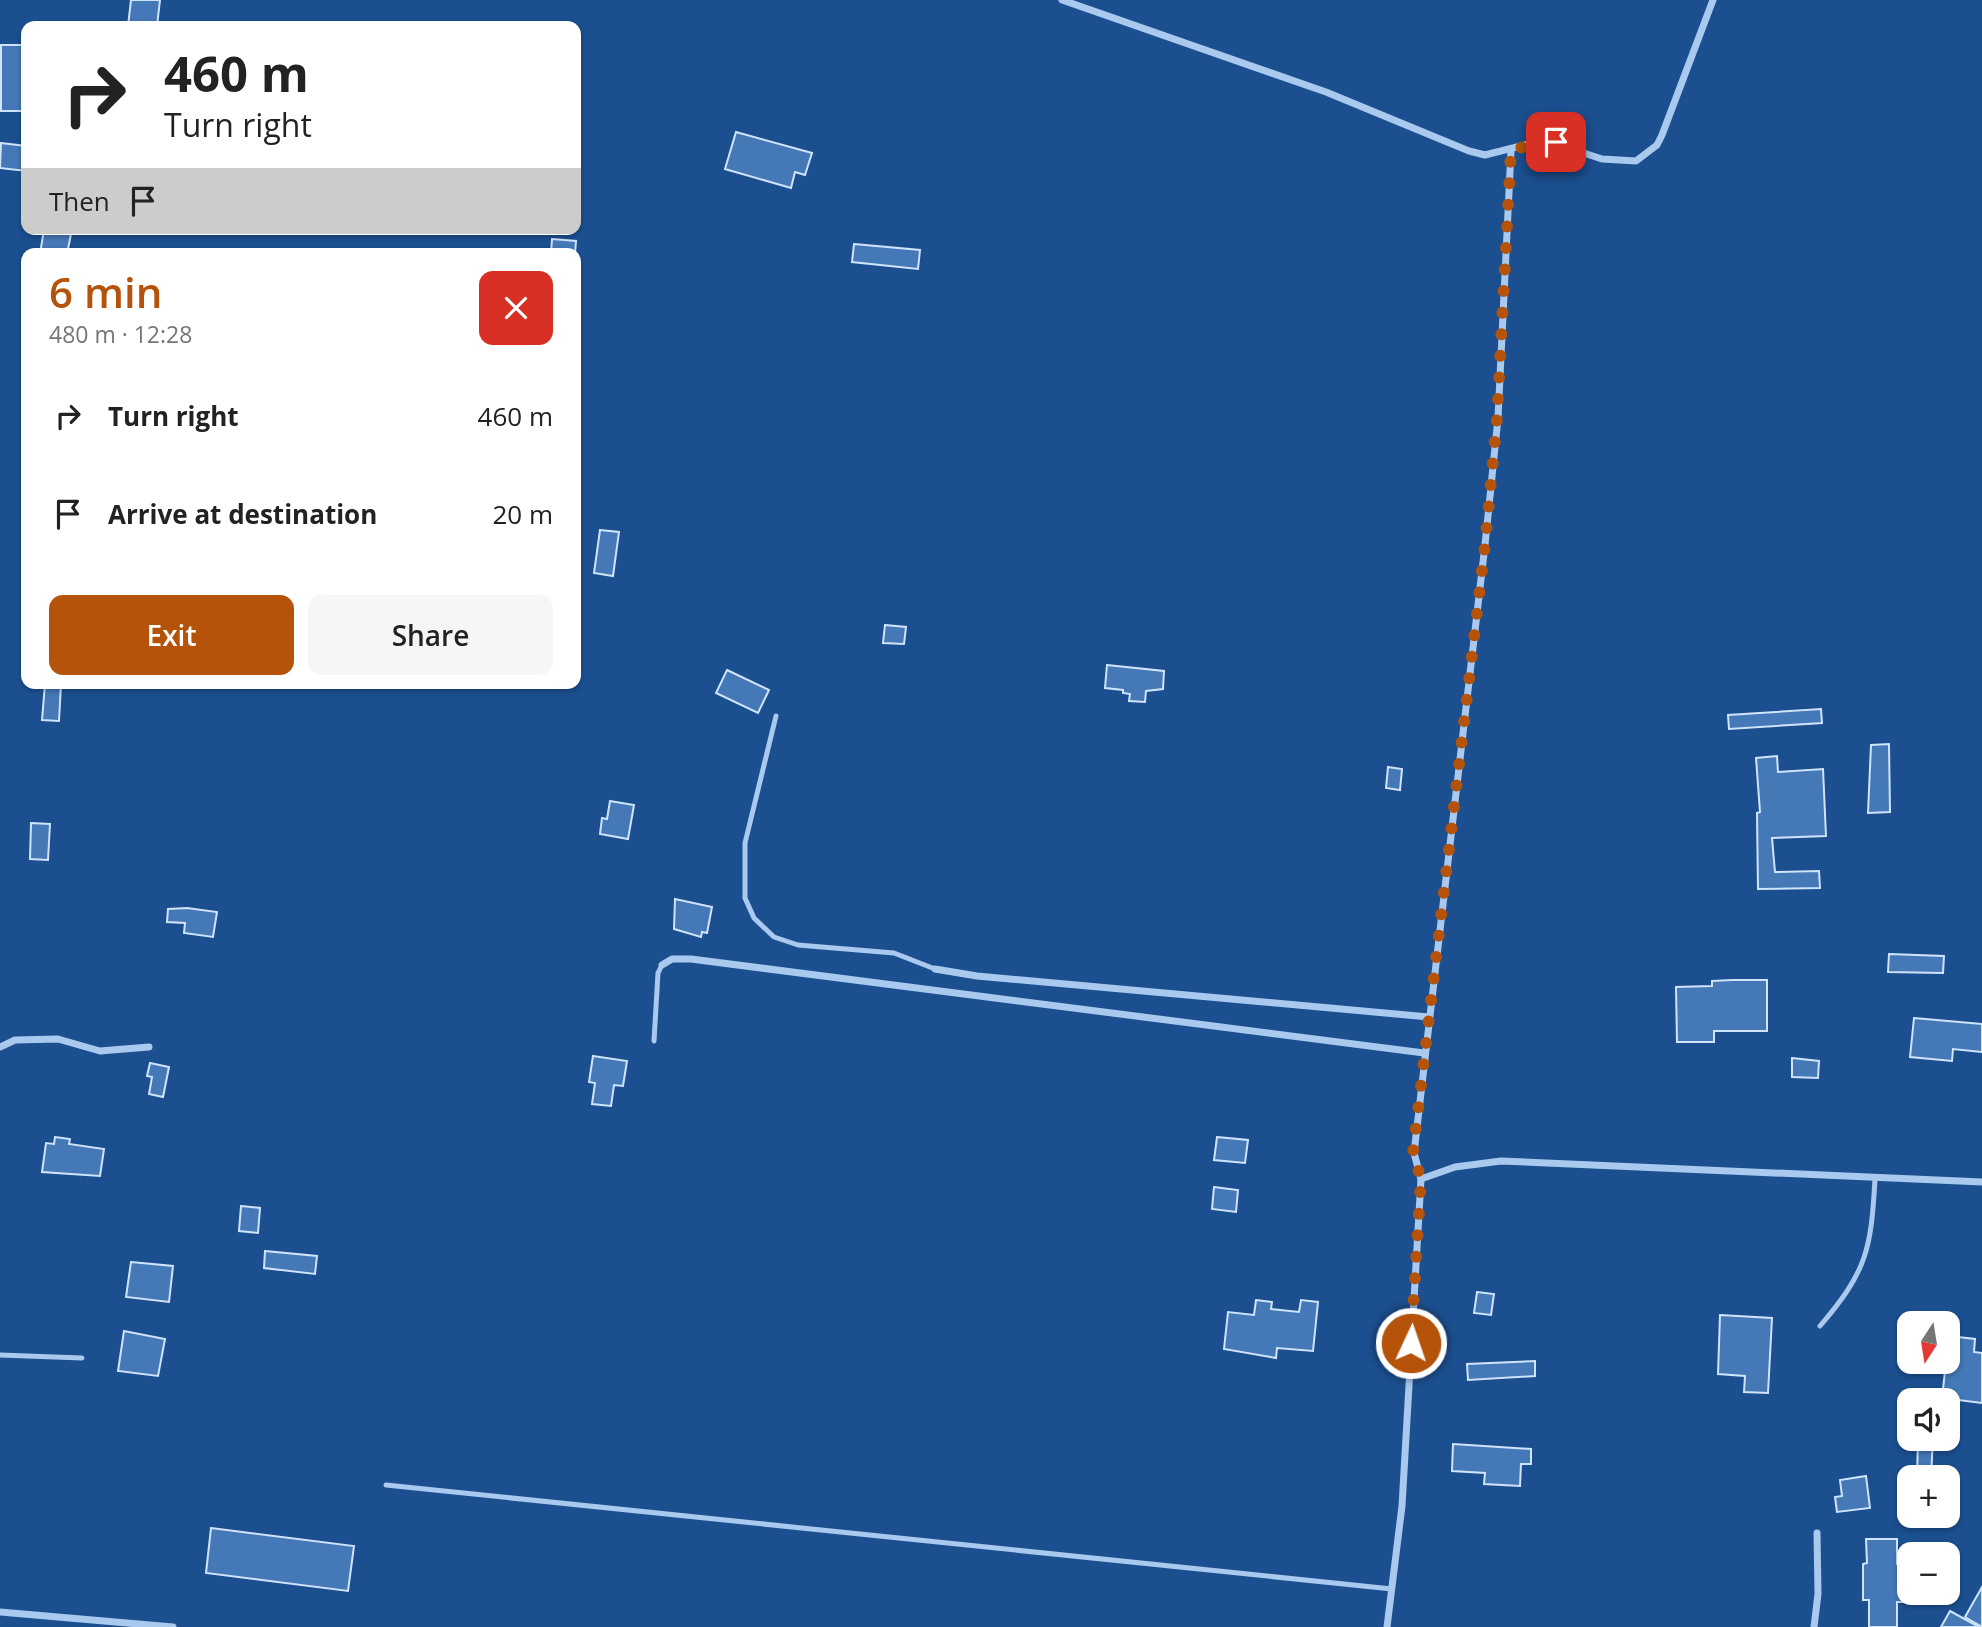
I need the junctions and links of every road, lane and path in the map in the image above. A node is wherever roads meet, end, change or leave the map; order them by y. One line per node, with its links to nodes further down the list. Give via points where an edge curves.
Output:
1 (1062, 0): 3 (street, via 1325,93 1469,151 1485,155)
2 (1713, 0): 3 (street, via 1662,135 1647,155 1624,163 1544,140)
3 (1511, 151): 7 (street, via 1493,469)
4 (776, 716): 6 (lane, via 746,843 745,898 754,918 774,937 798,945 894,953)
5 (662, 965): 8 (lane, via 657,973); 11 (street, via 672,958 691,959)
6 (935, 970): 7 (street)
7 (1429, 1017): 11 (street)
8 (654, 1041)
9 (0, 1047): 10 (street, via 15,1040 58,1039 100,1051)
10 (149, 1047)
11 (1424, 1053): 12 (street, via 1413,1153)
12 (1421, 1179): 13 (street, via 1455,1167 1502,1161); 20 (street, via 1402,1506)
13 (1875, 1179): 14 (street); 15 (lane, via 1869,1245 1860,1270 1853,1286)
14 (1982, 1182)
15 (1820, 1326)
16 (0, 1355): 17 (lane)
17 (82, 1358)
18 (386, 1485): 20 (lane)
19 (1817, 1533): 24 (street)
20 (1392, 1589): 23 (street)
21 (0, 1612): 22 (street)
22 (173, 1627)
23 (1387, 1627)
24 (1814, 1627)

